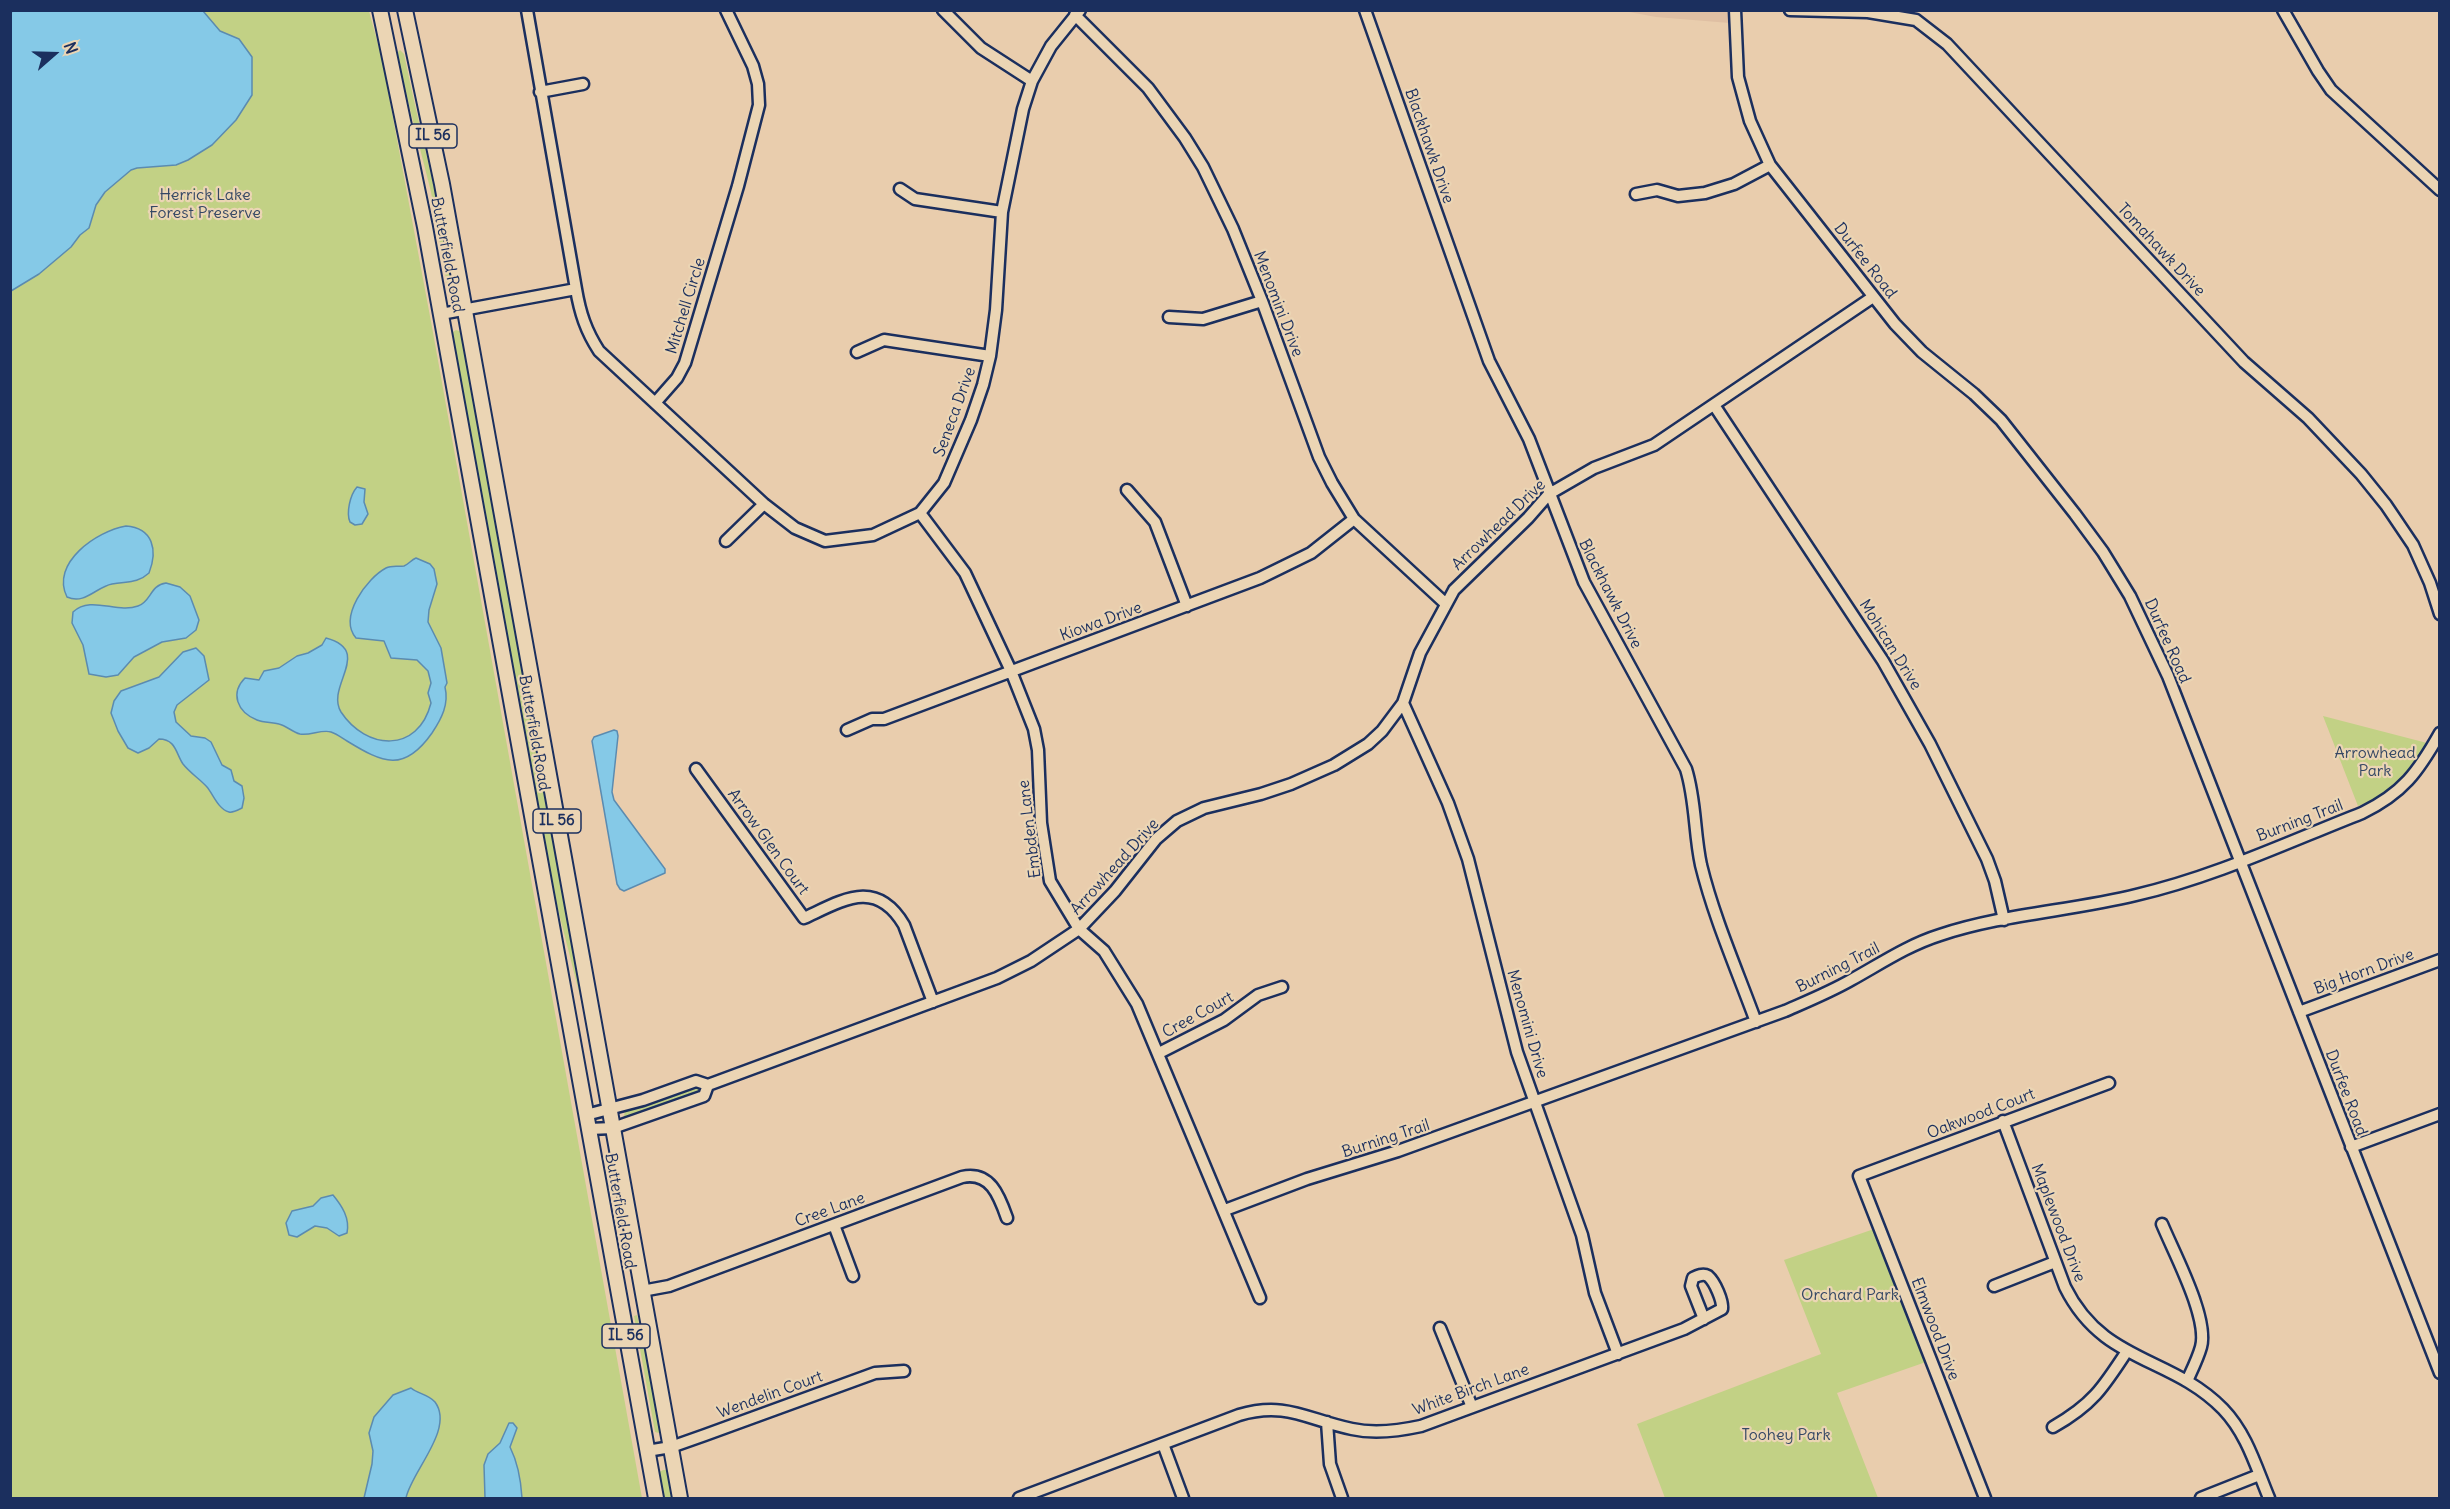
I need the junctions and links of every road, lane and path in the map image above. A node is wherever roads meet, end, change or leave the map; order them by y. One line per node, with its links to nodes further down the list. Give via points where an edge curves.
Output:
1 (380, 10): 23 (main road, Butterfield Road / IL 56)
2 (405, 10): 22 (main road, Butterfield Road / IL 56)
3 (526, 10): 13 (street)
4 (726, 10): 27 (street, Mitchell Circle, via 753,66 759,105 685,363)
5 (943, 10): 11 (street, via 981,48)
6 (1365, 10): 30 (street, Blackhawk Drive, via 1489,361 1522,425)
7 (1735, 10): 14 (street, Durfee Road, via 1738,77 1750,121)
8 (1790, 10): 37 (street, Tomahawk Drive, via 1868,12 1917,20 1947,44 2244,362 2308,418 2361,474 2413,546)
9 (2283, 10): 16 (street, via 2331,90)
10 (1077, 13): 11 (street, Seneca Drive, via 1051,46); 21 (street, Menomini Drive, via 1148,88 1185,138 1218,195)
11 (1032, 81): 18 (street, Seneca Drive, via 1018,125)
12 (583, 84): 13 (street)
13 (540, 92): 19 (street)
14 (1770, 165): 17 (street, via 1734,184 1705,193 1678,196 1657,190); 20 (street, Durfee Road)
15 (900, 189): 18 (street, via 915,199)
16 (2439, 189)
17 (1636, 194)
18 (1002, 212): 26 (street, Seneca Drive)
19 (576, 289): 22 (street); 27 (street, via 582,319 599,351)
20 (1873, 297): 28 (street, Arrowhead Drive); 43 (street, Durfee Road, via 1922,352 2001,420 2114,570 2155,646)
21 (1262, 301): 24 (street, via 1203,319); 33 (street, Menomini Drive, via 1319,457)
22 (465, 309): 23 (street); 55 (main road, Butterfield Road / IL 56)
23 (441, 314): 58 (main road, Butterfield Road / IL 56)
24 (1169, 317)
25 (857, 352): 26 (street, via 884,340)
26 (990, 356): 32 (street, Seneca Drive, via 978,402 958,453 944,483)
27 (655, 403): 31 (street, Seneca Drive)
28 (1714, 405): 30 (street, Arrowhead Drive, via 1654,445 1594,468); 44 (street, Mohican Drive, via 1901,691 1987,859)
29 (1127, 490): 36 (street, via 1153,517)
30 (1549, 494): 35 (street, Arrowhead Drive, via 1467,575); 50 (street, Blackhawk Drive, via 1584,582 1686,769 1706,881)
31 (764, 504): 32 (street, Seneca Drive, via 795,528 825,541 873,535); 34 (street)
32 (920, 513): 38 (street, Embden Lane, via 965,573)
33 (1354, 519): 35 (street, Menomini Drive); 36 (street, Kiowa Drive, via 1296,561)
34 (726, 541)
35 (1446, 604): 39 (street, Arrowhead Drive, via 1420,653)
36 (1186, 606): 38 (street, Kiowa Drive)
37 (2439, 614)
38 (1011, 671): 40 (street, Kiowa Drive); 45 (street, Embden Lane, via 1037,742 1047,872 1054,891)
39 (1403, 704): 45 (street, Arrowhead Drive, via 1368,744 1334,765 1291,784 1204,808 1177,821 1156,839); 54 (street, Menomini Drive, via 1468,859 1510,1028)
40 (847, 729)
41 (2439, 733): 43 (street, Burning Trail, via 2418,770 2378,806)
42 (696, 769): 48 (street, Arrow Glen Court, via 804,918 856,896 883,900 904,925)
43 (2240, 861): 44 (street, Burning Trail, via 2136,895); 49 (street, Durfee Road)
44 (2004, 920): 50 (street, Burning Trail, via 1925,940 1824,994)
45 (1079, 929): 48 (street, Arrowhead Drive, via 1014,970); 51 (street, Embden Lane, via 1104,951 1122,977)
46 (2439, 960): 49 (street, Big Horn Drive)
47 (1282, 987): 51 (street, Cree Court, via 1258,995 1224,1020)
48 (933, 1002): 53 (street, Arrowhead Drive)
49 (2299, 1012): 60 (street, Durfee Road)
50 (1756, 1022): 54 (street, Burning Trail)
51 (1159, 1053): 62 (street, Embden Lane)
52 (2109, 1083): 57 (street, Oakwood Court)
53 (708, 1085): 55 (street, Arrowhead Drive, via 696,1081); 59 (street, Arrowhead Drive, via 704,1096)
54 (1534, 1102): 62 (street, Burning Trail); 74 (street, Menomini Drive, via 1582,1235 1595,1293)
55 (610, 1109): 58 (street, Arrowhead Drive); 59 (main road, Butterfield Road / IL 56)
56 (2439, 1114): 60 (street)
57 (2003, 1121): 61 (street, Oakwood Court); 66 (street, Maplewood Drive)
58 (587, 1122): 59 (street, Arrowhead Drive); 83 (main road, Butterfield Road / IL 56)
59 (613, 1128): 69 (main road, Butterfield Road / IL 56)
60 (2351, 1147): 76 (street, Durfee Road)
61 (1865, 1174): 90 (street, Elmwood Drive, via 1859,1176)
62 (1225, 1210): 70 (street, Embden Lane)
63 (1007, 1218): 65 (street, Cree Lane, via 989,1182 971,1175)
64 (2162, 1224): 77 (street, via 2202,1327 2201,1347)
65 (834, 1225): 67 (street); 69 (street, Cree Lane, via 669,1286)
66 (2055, 1262): 68 (street); 73 (street, Maplewood Drive, via 2085,1318 2103,1336)
67 (853, 1276)
68 (1994, 1286)
69 (642, 1291): 82 (main road, Butterfield Road / IL 56)
70 (1260, 1298)
71 (1704, 1319): 71 (street, White Birch Lane, via 1722,1309 1723,1304 1707,1276 1700,1275 1693,1278 1691,1286); 74 (street, White Birch Lane)
72 (1440, 1328): 78 (street)
73 (2127, 1351): 77 (street, Maplewood Drive); 80 (street, via 2095,1398)
74 (1617, 1354): 78 (street, White Birch Lane)
75 (904, 1371): 82 (street, Wendelin Court, via 875,1372)
76 (2439, 1373)
77 (2187, 1381): 84 (street, Maplewood Drive, via 2221,1407 2237,1426)
78 (1472, 1407): 79 (street, White Birch Lane, via 1421,1426 1393,1431 1367,1431)
79 (1327, 1422): 81 (street, White Birch Lane, via 1297,1412 1269,1409); 89 (street, via 1330,1464)
80 (2053, 1427)
81 (1163, 1444): 87 (street, White Birch Lane); 88 (street)
82 (671, 1447): 83 (street, Wendelin Court); 86 (main road, Butterfield Road / IL 56)
83 (647, 1451): 85 (main road, Butterfield Road / IL 56)
84 (2259, 1475): 91 (street); 92 (street, Maplewood Drive)
85 (656, 1498)
86 (680, 1498)
87 (1019, 1498)
88 (1183, 1498)
89 (1342, 1498)
90 (1985, 1498)
91 (2201, 1498)
92 (2269, 1498)

